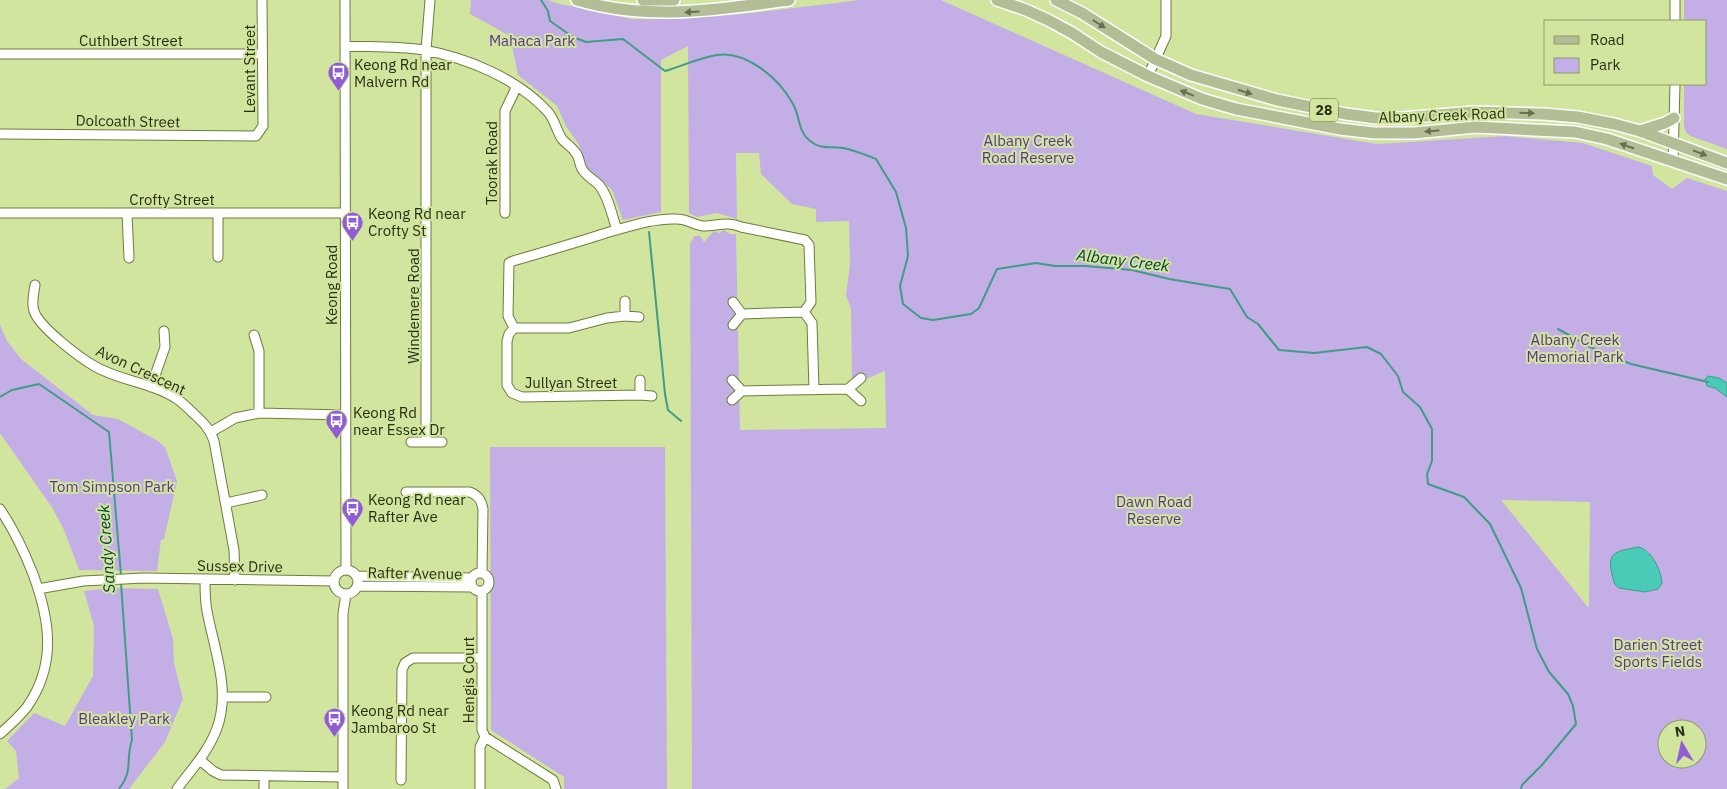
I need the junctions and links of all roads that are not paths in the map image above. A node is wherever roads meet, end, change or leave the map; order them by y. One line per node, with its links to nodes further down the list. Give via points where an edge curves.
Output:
1 (262, 0): 16 (street, Levant Street)
2 (345, 0): 13 (street, Keong Road)
3 (430, 0): 14 (street, Windemere Road)
4 (577, 0): 7 (main road, one-way to 4, via 679,13 620,9)
5 (643, 0): 6 (main road)
6 (674, 0)
7 (789, 0)
8 (997, 0): 18 (main road, Albany Creek Road / 28, via 1072,32)
9 (1056, 0): 17 (main road, Albany Creek Road / 28, one-way to 17)
10 (1166, 0): 17 (street, via 1166,36)
11 (1675, 0): 12 (street)
12 (1675, 20)
13 (345, 46): 14 (street); 32 (street, Keong Road)
14 (426, 50): 20 (street, via 468,62); 63 (street, Windemere Road)
15 (0, 54): 16 (street, Cuthbert Street)
16 (262, 54): 24 (street, Levant Street, via 263,126)
17 (1155, 59): 18 (street); 22 (main road, Albany Creek Road / 28, one-way to 22, via 1191,75 1254,94 1361,116 1402,118 1474,112 1543,114 1597,120)
18 (1148, 76): 26 (main road, Albany Creek Road / 28, one-way to 18, via 1607,139 1560,130 1476,126 1394,134 1340,129 1236,109 1202,99)
19 (1675, 85): 21 (street)
20 (517, 86): 33 (street, Toorak Road, via 505,110); 34 (street, via 548,112 561,138 575,152 585,174 599,185)
21 (1674, 118): 22 (main road); 25 (street)
22 (1640, 131): 25 (main road, Albany Creek Road / 28)
23 (0, 134): 24 (street, Dolcoath Street)
24 (256, 136)
25 (1674, 142): 26 (street); 27 (main road, Albany Creek Road / 28, one-way to 27)
26 (1673, 162): 28 (main road, Albany Creek Road / 28)
27 (1727, 162)
28 (1727, 180)
29 (0, 213): 30 (street, Crofty Street)
30 (127, 213): 31 (street, Crofty Street); 36 (street)
31 (218, 213): 32 (street, Crofty Street); 35 (street)
32 (345, 213): 60 (street, Keong Road)
33 (505, 213)
34 (617, 230): 40 (street, via 678,219 697,225 735,224 805,240 809,246 811,302); 45 (street, Jullyan Street, via 509,264 508,316)
35 (218, 257)
36 (129, 258)
37 (35, 285): 51 (street, Avon Crescent, via 34,310 48,330 96,367)
38 (625, 302): 42 (street)
39 (733, 302): 41 (street)
40 (804, 312): 41 (street); 52 (street, via 812,323)
41 (742, 314): 44 (street)
42 (625, 316): 43 (street); 45 (street, via 569,328)
43 (639, 317)
44 (733, 325)
45 (514, 328): 55 (street, Jullyan Street, via 508,341 507,384 517,396)
46 (164, 331): 51 (street, via 165,348)
47 (254, 335): 59 (street, via 260,351)
48 (862, 378): 53 (street)
49 (640, 380): 55 (street)
50 (732, 380): 54 (street)
51 (151, 387): 61 (street, Avon Crescent, via 177,399)
52 (814, 390): 53 (street); 54 (street)
53 (848, 390): 58 (street)
54 (742, 391): 57 (street)
55 (640, 396): 56 (street, Jullyan Street)
56 (652, 396)
57 (732, 400)
58 (861, 401)
59 (259, 413): 60 (street); 61 (street, via 235,418)
60 (345, 414): 69 (street, Keong Road)
61 (211, 432): 67 (street, Avon Crescent)
62 (412, 442): 63 (street)
63 (426, 442): 64 (street)
64 (442, 442)
65 (406, 492): 70 (street, via 470,492 477,495 483,510)
66 (262, 495): 67 (street)
67 (226, 503): 72 (street, Avon Crescent)
68 (0, 509): 76 (street, via 20,542)
69 (346, 570): 73 (street, via 339,572); 74 (street, via 352,572)
70 (482, 573): 75 (street, Rafter Avenue, via 476,574); 77 (street, Rafter Avenue, via 490,584)
71 (205, 580): 72 (street, Sussex Drive); 76 (street, Sussex Drive, via 110,578); 80 (street, via 206,609)
72 (235, 580): 73 (street, Sussex Drive)
73 (334, 581): 78 (street, via 336,588)
74 (357, 581): 75 (street, Rafter Avenue); 78 (street, via 353,592)
75 (472, 583): 77 (street, Rafter Avenue, via 476,591)
76 (37, 586): 82 (street, via 46,614 48,637 44,673 27,706)
77 (482, 592): 79 (street, Hengis Court)
78 (346, 594): 86 (street, via 343,614)
79 (481, 658): 83 (street, Hengis Court, via 481,723); 87 (street, via 413,658 405,663 402,670)
80 (223, 697): 81 (street); 84 (street, via 217,728)
81 (266, 697)
82 (0, 734)
83 (485, 737): 91 (street, via 480,747); 92 (street, Hengis Court, via 553,780)
84 (200, 760): 85 (street, via 221,775); 88 (street)
85 (264, 776): 86 (street); 89 (street)
86 (343, 777): 90 (street)
87 (401, 780)
88 (177, 789)
89 (264, 789)
90 (343, 789)
91 (480, 789)
92 (556, 789)

